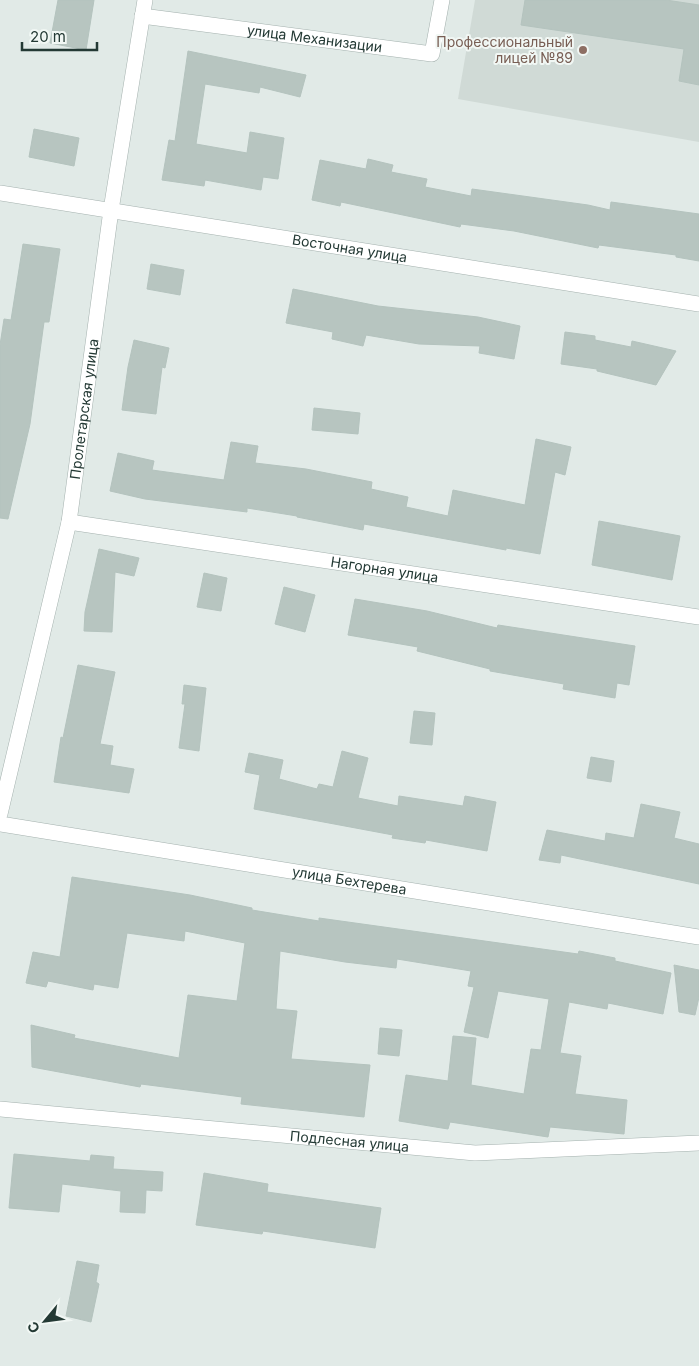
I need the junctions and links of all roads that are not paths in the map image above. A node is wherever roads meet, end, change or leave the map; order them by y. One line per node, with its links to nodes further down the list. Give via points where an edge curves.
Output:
1 (145, 0): 3 (street, Пролетарская улица)
2 (442, 0): 3 (street, улица Механизации, via 432,54)
3 (142, 16): 5 (street, Пролетарская улица)
4 (0, 192): 5 (street, Восточная улица)
5 (111, 210): 6 (street, Восточная улица); 7 (street, Пролетарская улица)
6 (699, 304)
7 (69, 522): 8 (street, Нагорная улица); 9 (street, Пролетарская улица)
8 (699, 617)
9 (0, 814)
10 (0, 824): 11 (street, улица Бехтерева)
11 (699, 937)
12 (0, 1109): 13 (street, Подлесная улица, via 475,1153)
13 (699, 1143)

